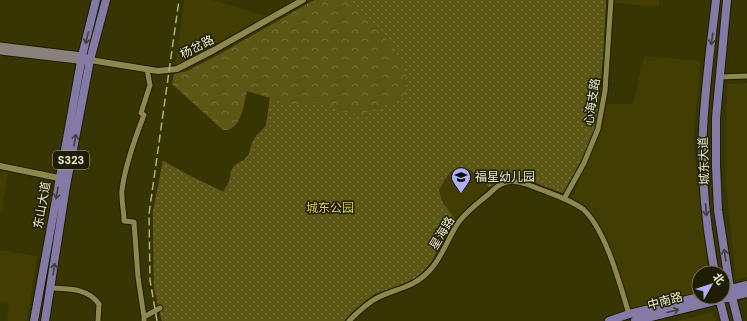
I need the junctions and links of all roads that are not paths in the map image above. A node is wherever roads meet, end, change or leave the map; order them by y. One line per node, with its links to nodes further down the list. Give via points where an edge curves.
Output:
1 (96, 0): 9 (main road, 东山大道, one-way to 9)
2 (106, 0): 9 (main road, 东山大道 / S323)
3 (303, 0): 10 (street, 杨岔路, via 177,69)
4 (611, 0): 15 (street, 心海支路, via 605,90 598,129 584,163)
5 (716, 0): 16 (main road, 城东大道, one-way to 16, via 704,109 703,162 706,219)
6 (727, 0): 12 (main road, 城东大道)
7 (0, 46): 9 (main road, 杨岔路)
8 (0, 51): 9 (main road, 杨岔路)
9 (85, 59): 10 (street, 杨岔路); 14 (main road, 东山大道); 19 (main road, 东山大道 / S323, one-way to 9)
10 (147, 69): 29 (street, via 150,85 141,113 144,115 132,147 122,189 124,221 134,222)
11 (747, 76): 12 (street)
12 (720, 77): 17 (main road, 城东大道, one-way to 12, via 717,187 716,118)
13 (0, 166): 14 (street)
14 (60, 178): 30 (main road, 东山大道, one-way to 30)
15 (564, 199): 28 (street, 星海路, via 582,209 599,231); 33 (street, 星海路, via 519,182 504,183 485,196 459,222 430,270 415,283 376,298)
16 (713, 265)
17 (725, 265)
18 (747, 285): 20 (main road, 中南路)
19 (51, 288): 31 (main road, 东山大道 / S323); 32 (street, via 90,294 100,304)
20 (731, 291)
21 (731, 292): 22 (main road, 中南路)
22 (747, 293)
23 (691, 299): 28 (main road, 中南路)
24 (731, 301): 37 (main road, 城东大道)
25 (693, 305): 35 (main road, 中南路, one-way to 25)
26 (721, 305): 36 (main road)
27 (160, 308): 29 (street)
28 (629, 314): 34 (main road, 中南路)
29 (144, 319)
30 (34, 321)
31 (46, 321)
32 (98, 321)
33 (349, 321)
34 (609, 321)
35 (635, 321)
36 (725, 321)
37 (738, 321)

